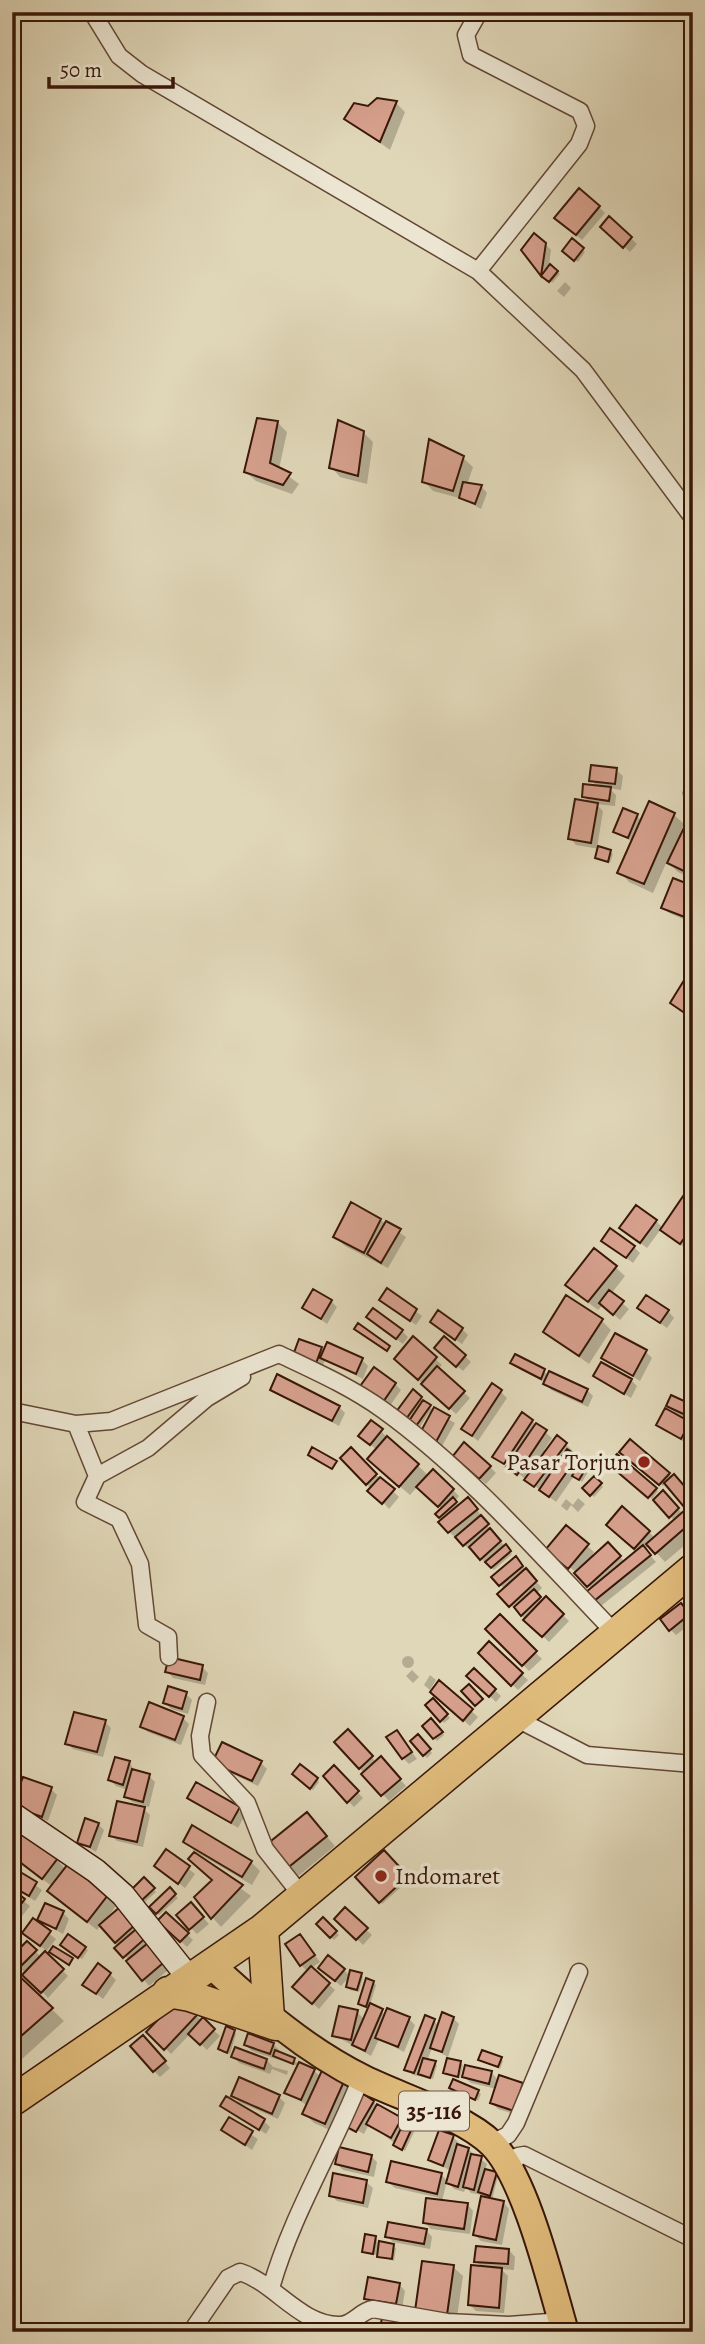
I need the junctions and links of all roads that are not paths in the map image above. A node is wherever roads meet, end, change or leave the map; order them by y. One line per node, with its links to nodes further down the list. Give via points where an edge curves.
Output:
1 (92, 12): 3 (street, via 119,56 162,87)
2 (479, 12): 3 (street, via 466,35 471,55 580,111 586,126 579,144)
3 (478, 271): 4 (street, via 583,370)
4 (693, 518)
5 (279, 1353): 7 (street, via 111,1421); 8 (street, via 207,1398 148,1448); 10 (street, via 339,1382 420,1439 527,1540)
6 (12, 1410): 7 (street)
7 (76, 1424): 8 (street)
8 (97, 1476): 11 (street, via 85,1502 119,1519 140,1564 147,1625 168,1637)
9 (693, 1569): 10 (highway)
10 (614, 1632): 13 (highway)
11 (169, 1657)
12 (207, 1702): 16 (street, via 200,1736 202,1755 247,1803 265,1849)
13 (515, 1718): 14 (street, via 587,1755); 16 (highway)
14 (693, 1764)
15 (12, 1814): 19 (street, via 123,1895)
16 (302, 1896): 17 (highway)
17 (263, 1929): 19 (highway); 20 (highway)
18 (579, 1972): 23 (street, via 516,2123 508,2135)
19 (189, 1978): 20 (main road, 35-116); 20 (highway, via 190,1996); 22 (highway)
20 (272, 2022): 21 (main road, 35-116)
21 (361, 2078): 23 (main road, 35-116); 26 (street, via 290,2229)
22 (12, 2101)
23 (492, 2143): 24 (main road, 35-116)
24 (510, 2170): 25 (street, via 518,2156 524,2155); 27 (main road, 35-116, via 538,2240)
25 (693, 2239)
26 (271, 2288): 27 (street, via 311,2318 339,2325 373,2309 447,2322); 28 (street, via 243,2273 232,2275)
27 (563, 2326)
28 (191, 2332)

